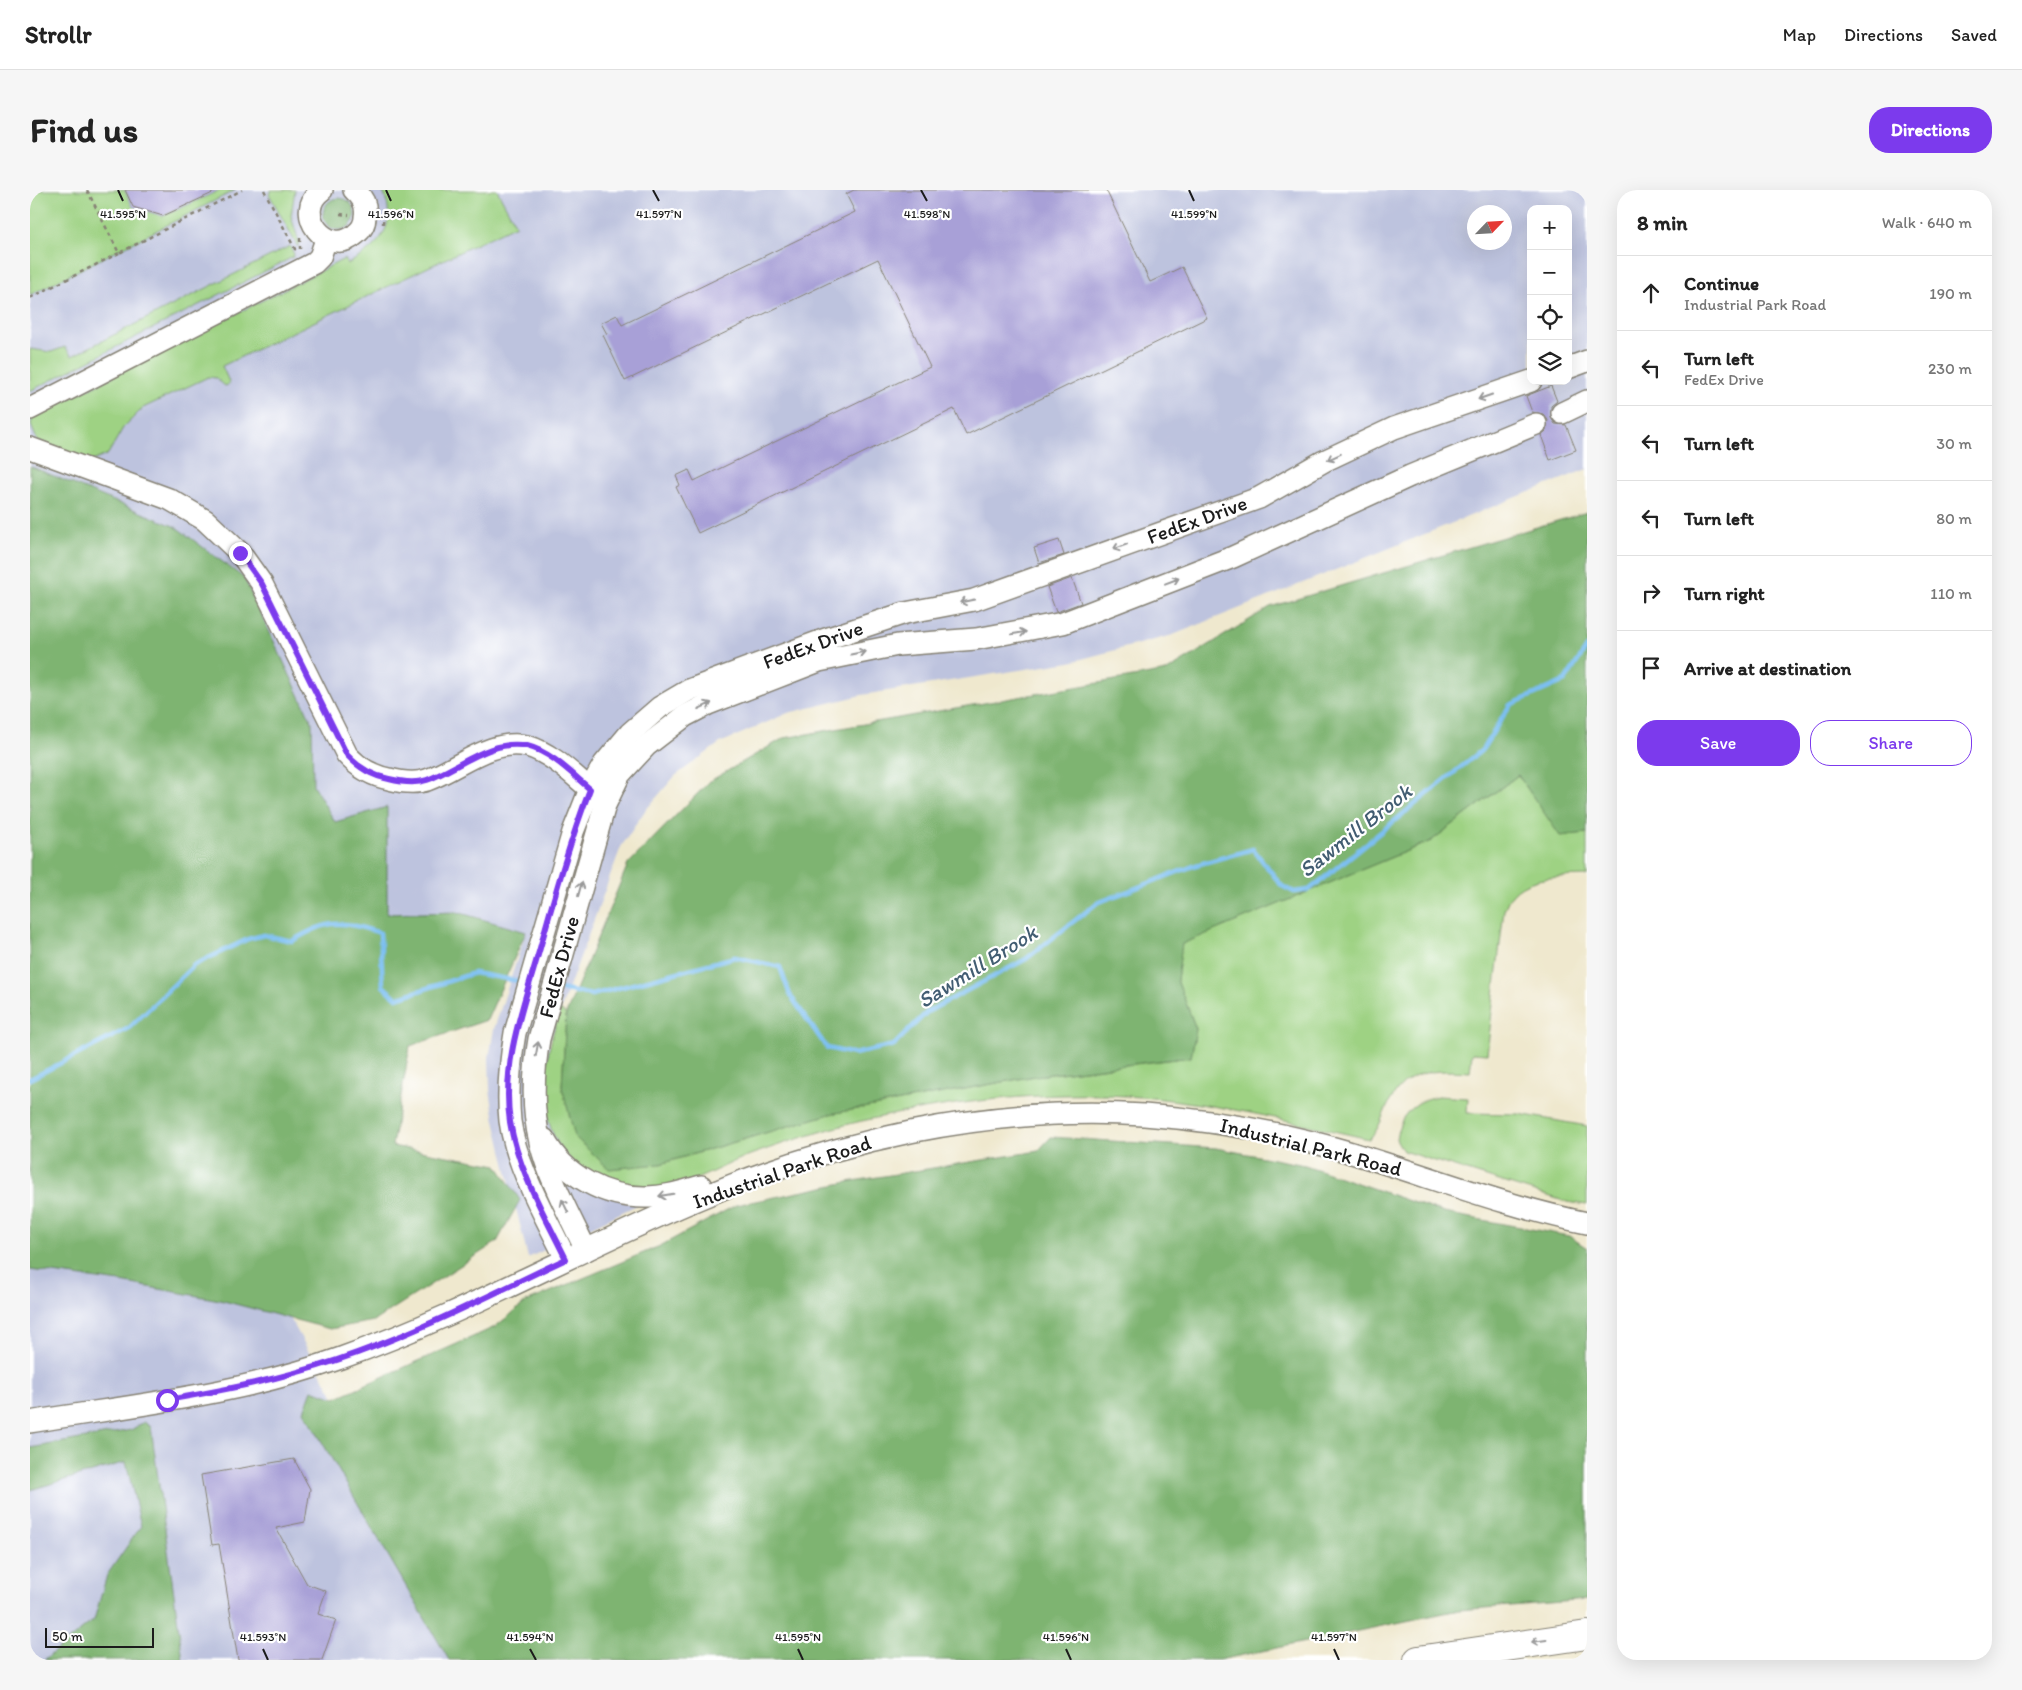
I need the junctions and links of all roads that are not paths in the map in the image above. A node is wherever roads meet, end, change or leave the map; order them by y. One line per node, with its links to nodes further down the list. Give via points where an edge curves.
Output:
1 (322, 190): 3 (street, via 313,200 310,218 313,226)
2 (354, 190): 3 (street, via 364,202 366,212 361,230 345,240)
3 (326, 238): 8 (street, via 320,257 314,263)
4 (1587, 361): 5 (street)
5 (1572, 367)
6 (1527, 382): 12 (street, FedEx Drive, one-way to 12, via 1394,428 1250,501 974,600 905,612 689,690 660,707 630,733 604,764)
7 (1587, 401): 9 (street)
8 (30, 409)
9 (1562, 413)
10 (1536, 424): 13 (street, FedEx Drive, one-way to 10, via 534,1067 558,970 610,790 646,746 684,716 819,661 898,645 976,639 1064,622 1233,557 1410,476)
11 (30, 448): 12 (street, via 169,499 205,520 240,553 262,584 347,755 356,766 403,782 426,780 485,752 506,745 527,746 557,762)
12 (590, 789): 17 (street, FedEx Drive, via 573,832 515,1033 510,1064 510,1122 517,1150)
13 (535, 1119): 14 (street, one-way to 13, via 671,1194 624,1195 587,1182 571,1172 544,1141); 16 (street, FedEx Drive, one-way to 13, via 549,1174)
14 (814, 1156): 15 (street, Industrial Park Road, via 879,1138 941,1126 1076,1114 1143,1115 1278,1134 1341,1150 1497,1201); 16 (street, Industrial Park Road, via 752,1177)
15 (1587, 1223)
16 (586, 1250): 17 (street, Industrial Park Road)
17 (566, 1259): 18 (street, Industrial Park Road, via 394,1338 309,1368 220,1391)
18 (30, 1422)
19 (1587, 1635): 20 (highway, one-way to 20)
20 (1418, 1660)

